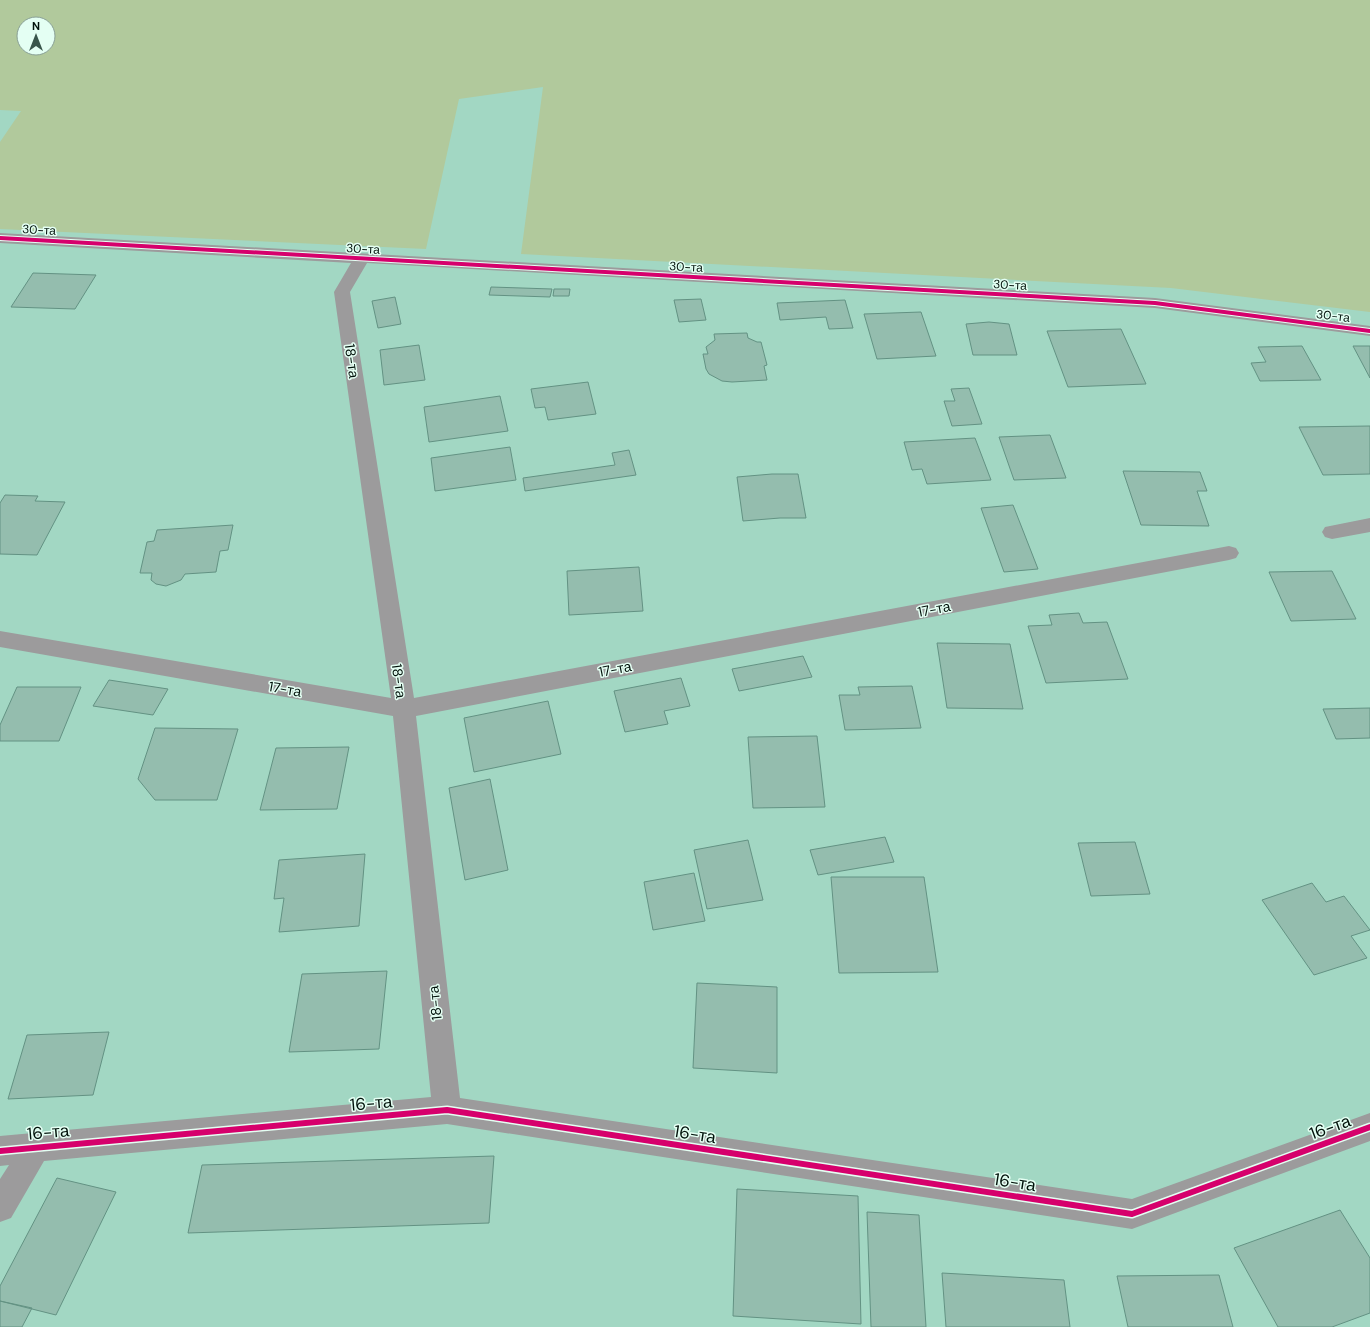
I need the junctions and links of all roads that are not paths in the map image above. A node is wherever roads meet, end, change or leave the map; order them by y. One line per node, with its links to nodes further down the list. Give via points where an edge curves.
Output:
1 (0, 238): 2 (street, 30-та)
2 (361, 259): 3 (street, 30-та, via 1155,303); 8 (street, 18-та, via 342,292)
3 (1370, 331)
4 (1370, 525): 5 (street)
5 (1332, 532)
6 (1229, 553): 8 (street, 17-та)
7 (0, 639): 8 (street, 17-та)
8 (404, 709): 9 (street, 18-та)
9 (447, 1110): 10 (street, 16-та, via 1132,1214); 11 (street, 16-та)
10 (1370, 1127)
11 (36, 1147): 12 (street, 16-та); 13 (street)
12 (0, 1151)
13 (0, 1207)

